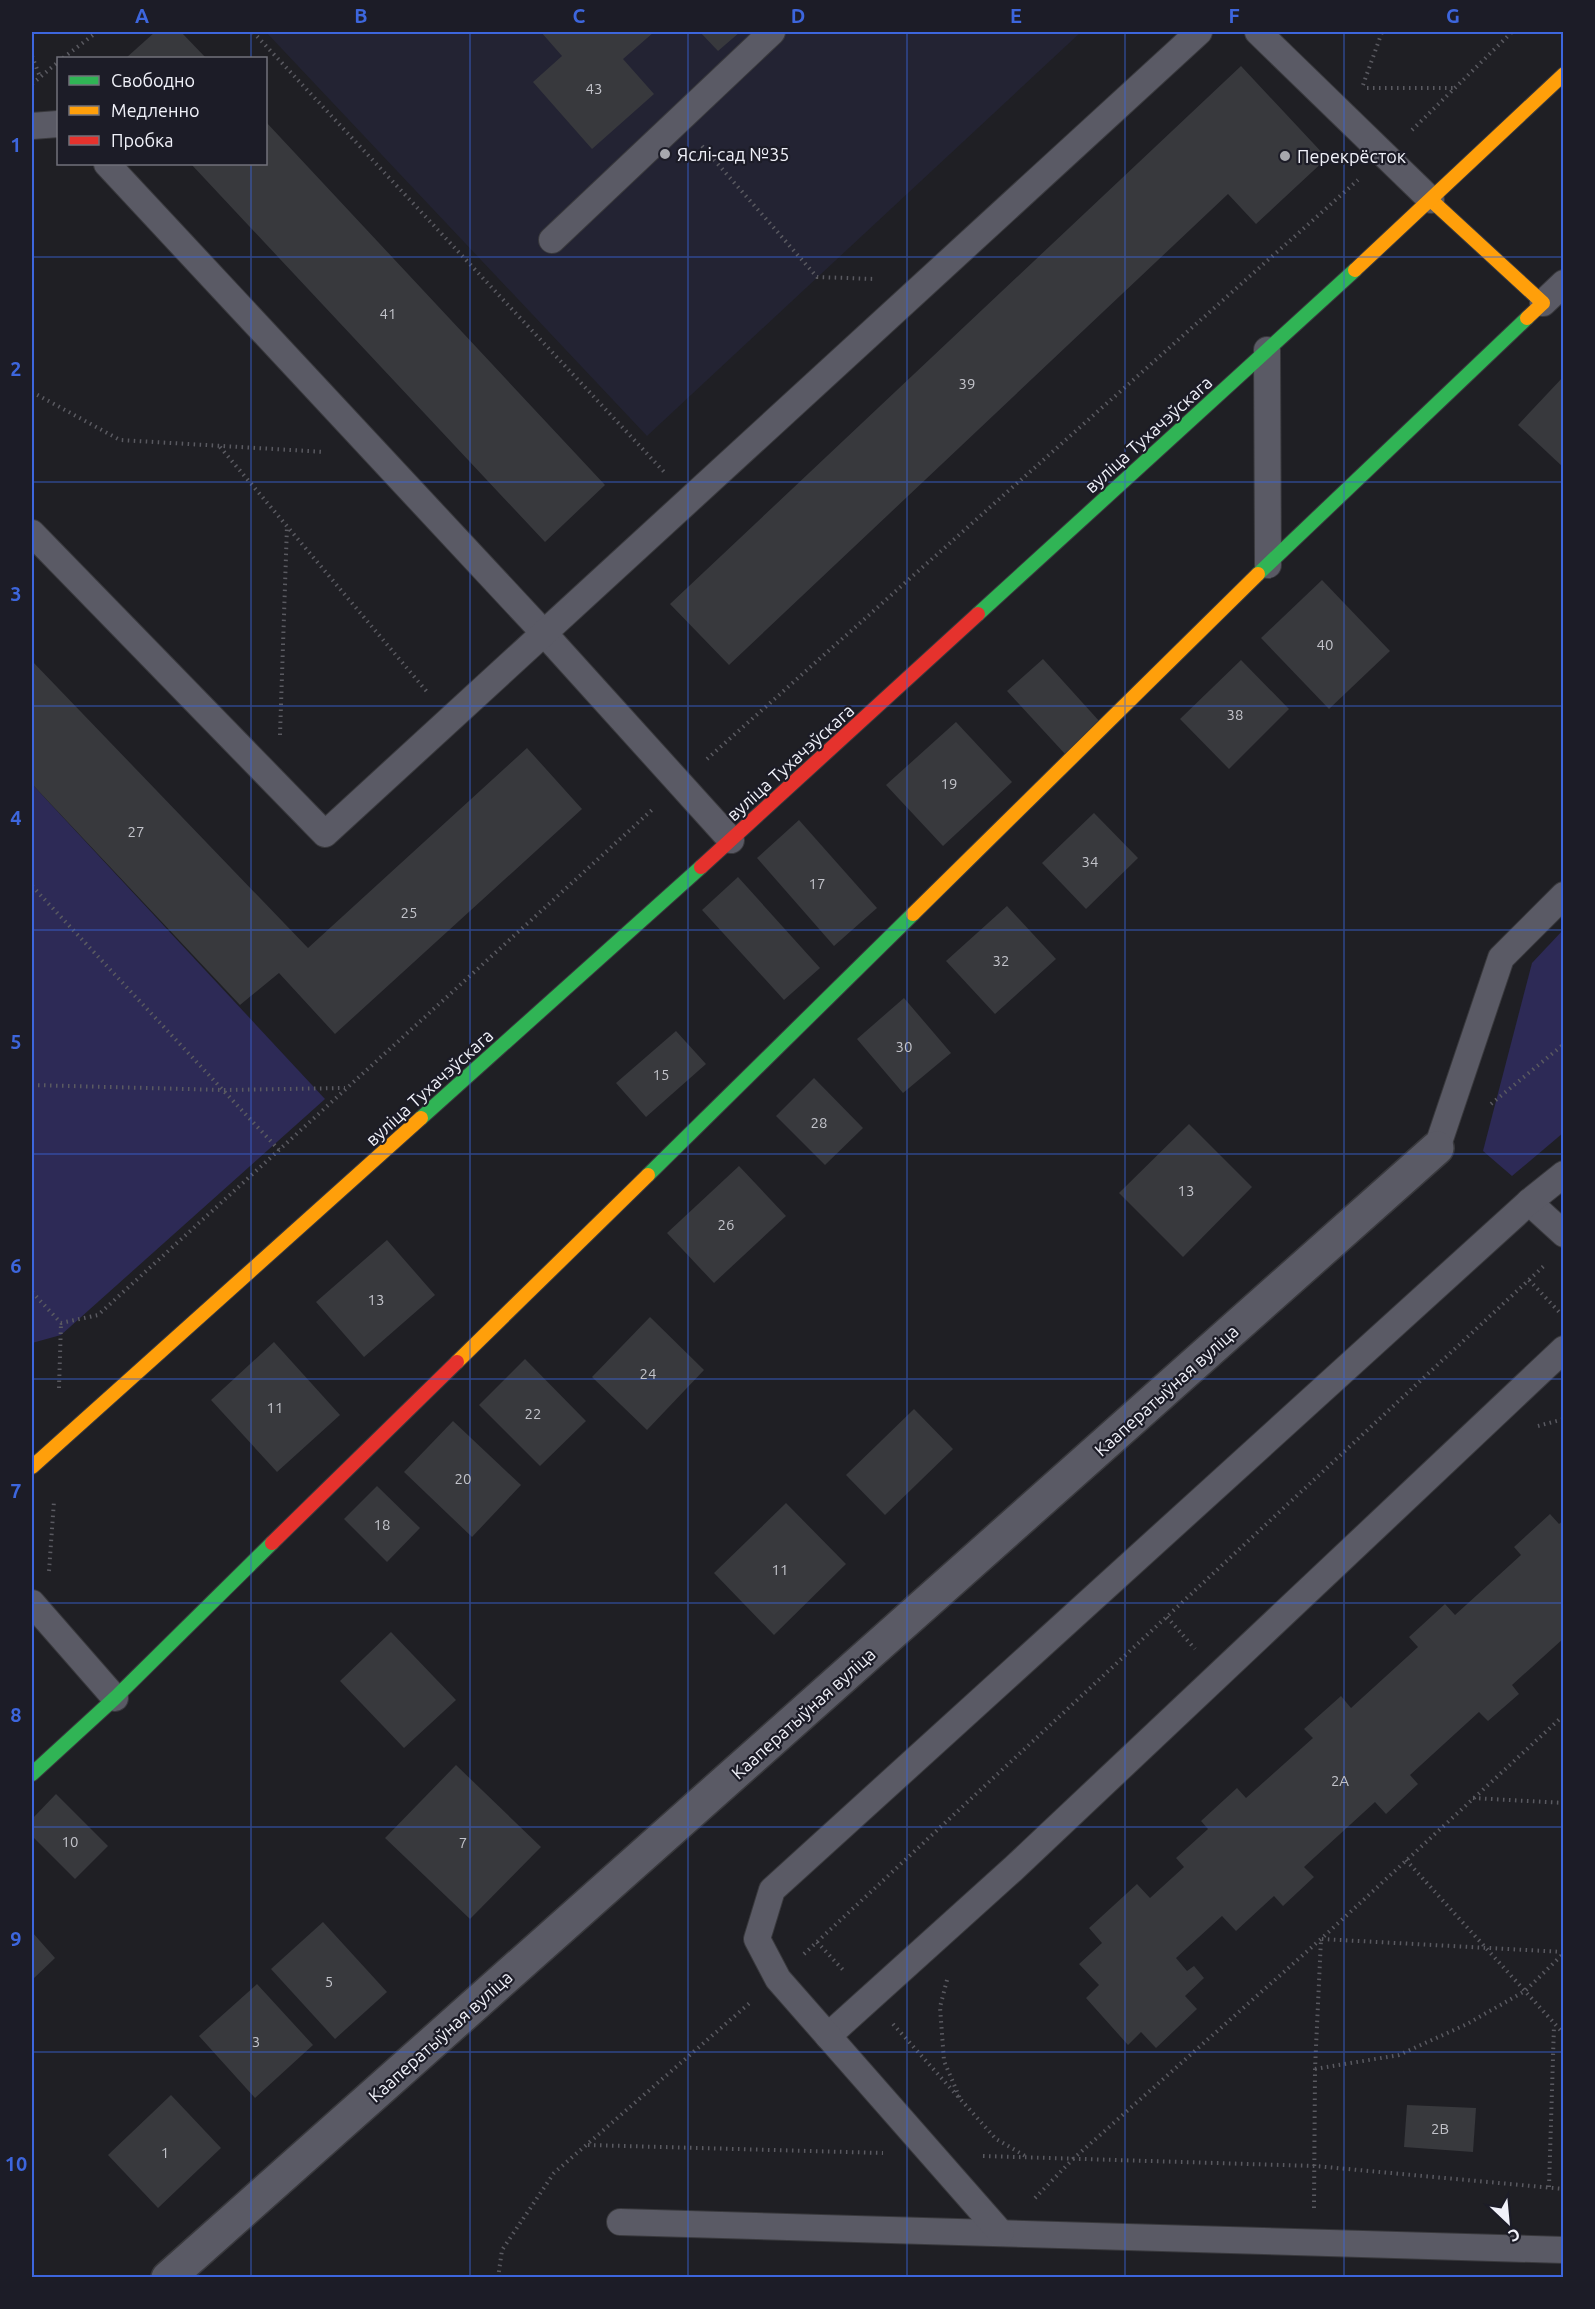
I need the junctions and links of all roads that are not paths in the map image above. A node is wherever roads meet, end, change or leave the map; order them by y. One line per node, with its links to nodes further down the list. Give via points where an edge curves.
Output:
1 (772, 32): 9 (lane)
2 (1258, 32): 8 (lane)
3 (1186, 36): 15 (lane, via 927,281)
4 (1563, 74): 8 (street, вуліца Тухачэўскага)
5 (57, 124): 6 (lane)
6 (32, 126)
7 (108, 165): 15 (lane)
8 (1431, 200): 11 (street); 12 (street, вуліца Тухачэўскага)
9 (552, 240)
10 (1563, 283): 11 (lane)
11 (1553, 304): 14 (street)
12 (1267, 350): 14 (lane); 16 (street, вуліца Тухачэўскага)
13 (32, 533): 15 (lane, via 325,834)
14 (1268, 566): 25 (street)
15 (543, 632): 16 (lane)
16 (731, 840): 23 (street, вуліца Тухачэўскага)
17 (1563, 894): 18 (lane, via 1501,958)
18 (1437, 1148): 31 (street, Кааператыўная вуліца)
19 (1563, 1174): 20 (lane)
20 (1529, 1202): 21 (lane); 27 (lane, via 772,1890 757,1939 778,1979)
21 (1563, 1234)
22 (1563, 1349): 27 (lane, via 1013,1869)
23 (32, 1467)
24 (32, 1603): 25 (lane)
25 (115, 1698): 26 (street)
26 (32, 1774)
27 (828, 2036): 29 (lane)
28 (620, 2222): 29 (lane)
29 (1001, 2233): 30 (lane)
30 (1563, 2250)
31 (168, 2277)

